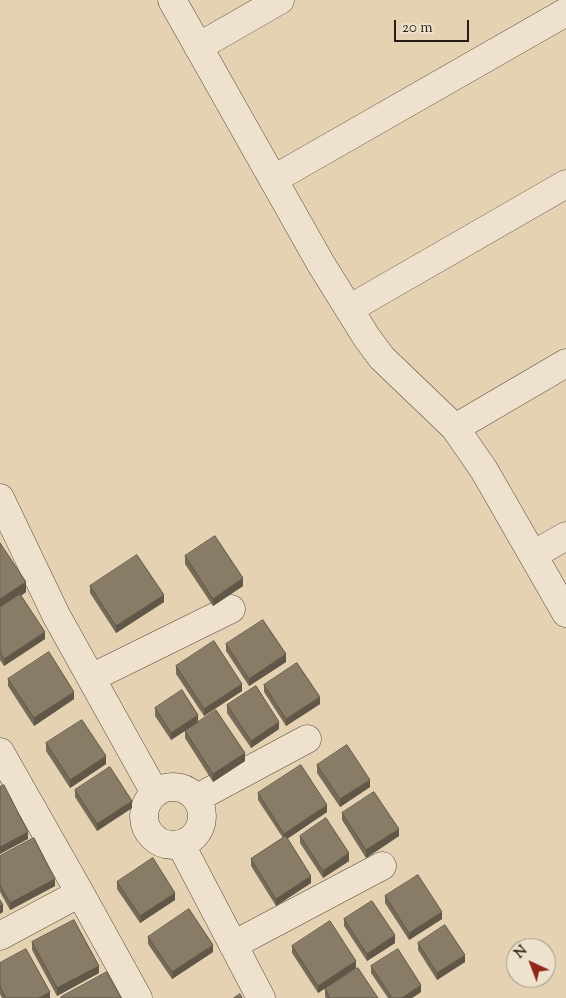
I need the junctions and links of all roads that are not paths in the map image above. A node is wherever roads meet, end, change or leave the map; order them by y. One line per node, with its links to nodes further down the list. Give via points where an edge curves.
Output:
1 (172, 0): 4 (street)
2 (280, 0): 4 (street)
3 (566, 12): 5 (street)
4 (198, 47): 5 (street)
5 (274, 179): 7 (street)
6 (566, 184): 7 (street)
7 (349, 309): 9 (street, via 382,358)
8 (566, 363): 9 (street)
9 (455, 428): 12 (street, via 484,470)
10 (0, 498): 15 (street, via 56,616)
11 (566, 536): 12 (street)
12 (533, 555): 14 (street)
13 (232, 609): 15 (street)
14 (566, 613)
15 (91, 678): 18 (street)
16 (307, 739): 19 (street)
17 (1, 758): 22 (street)
18 (155, 793): 19 (street, via 163,788 181,787); 20 (street, via 148,800 143,818 150,835 165,845)
19 (197, 798): 20 (street, via 203,814 202,824 192,839)
20 (181, 845): 24 (street)
21 (382, 866): 24 (street)
22 (80, 893): 23 (street); 25 (street)
23 (0, 936)
24 (233, 945): 26 (street)
25 (138, 998)
26 (261, 998)

